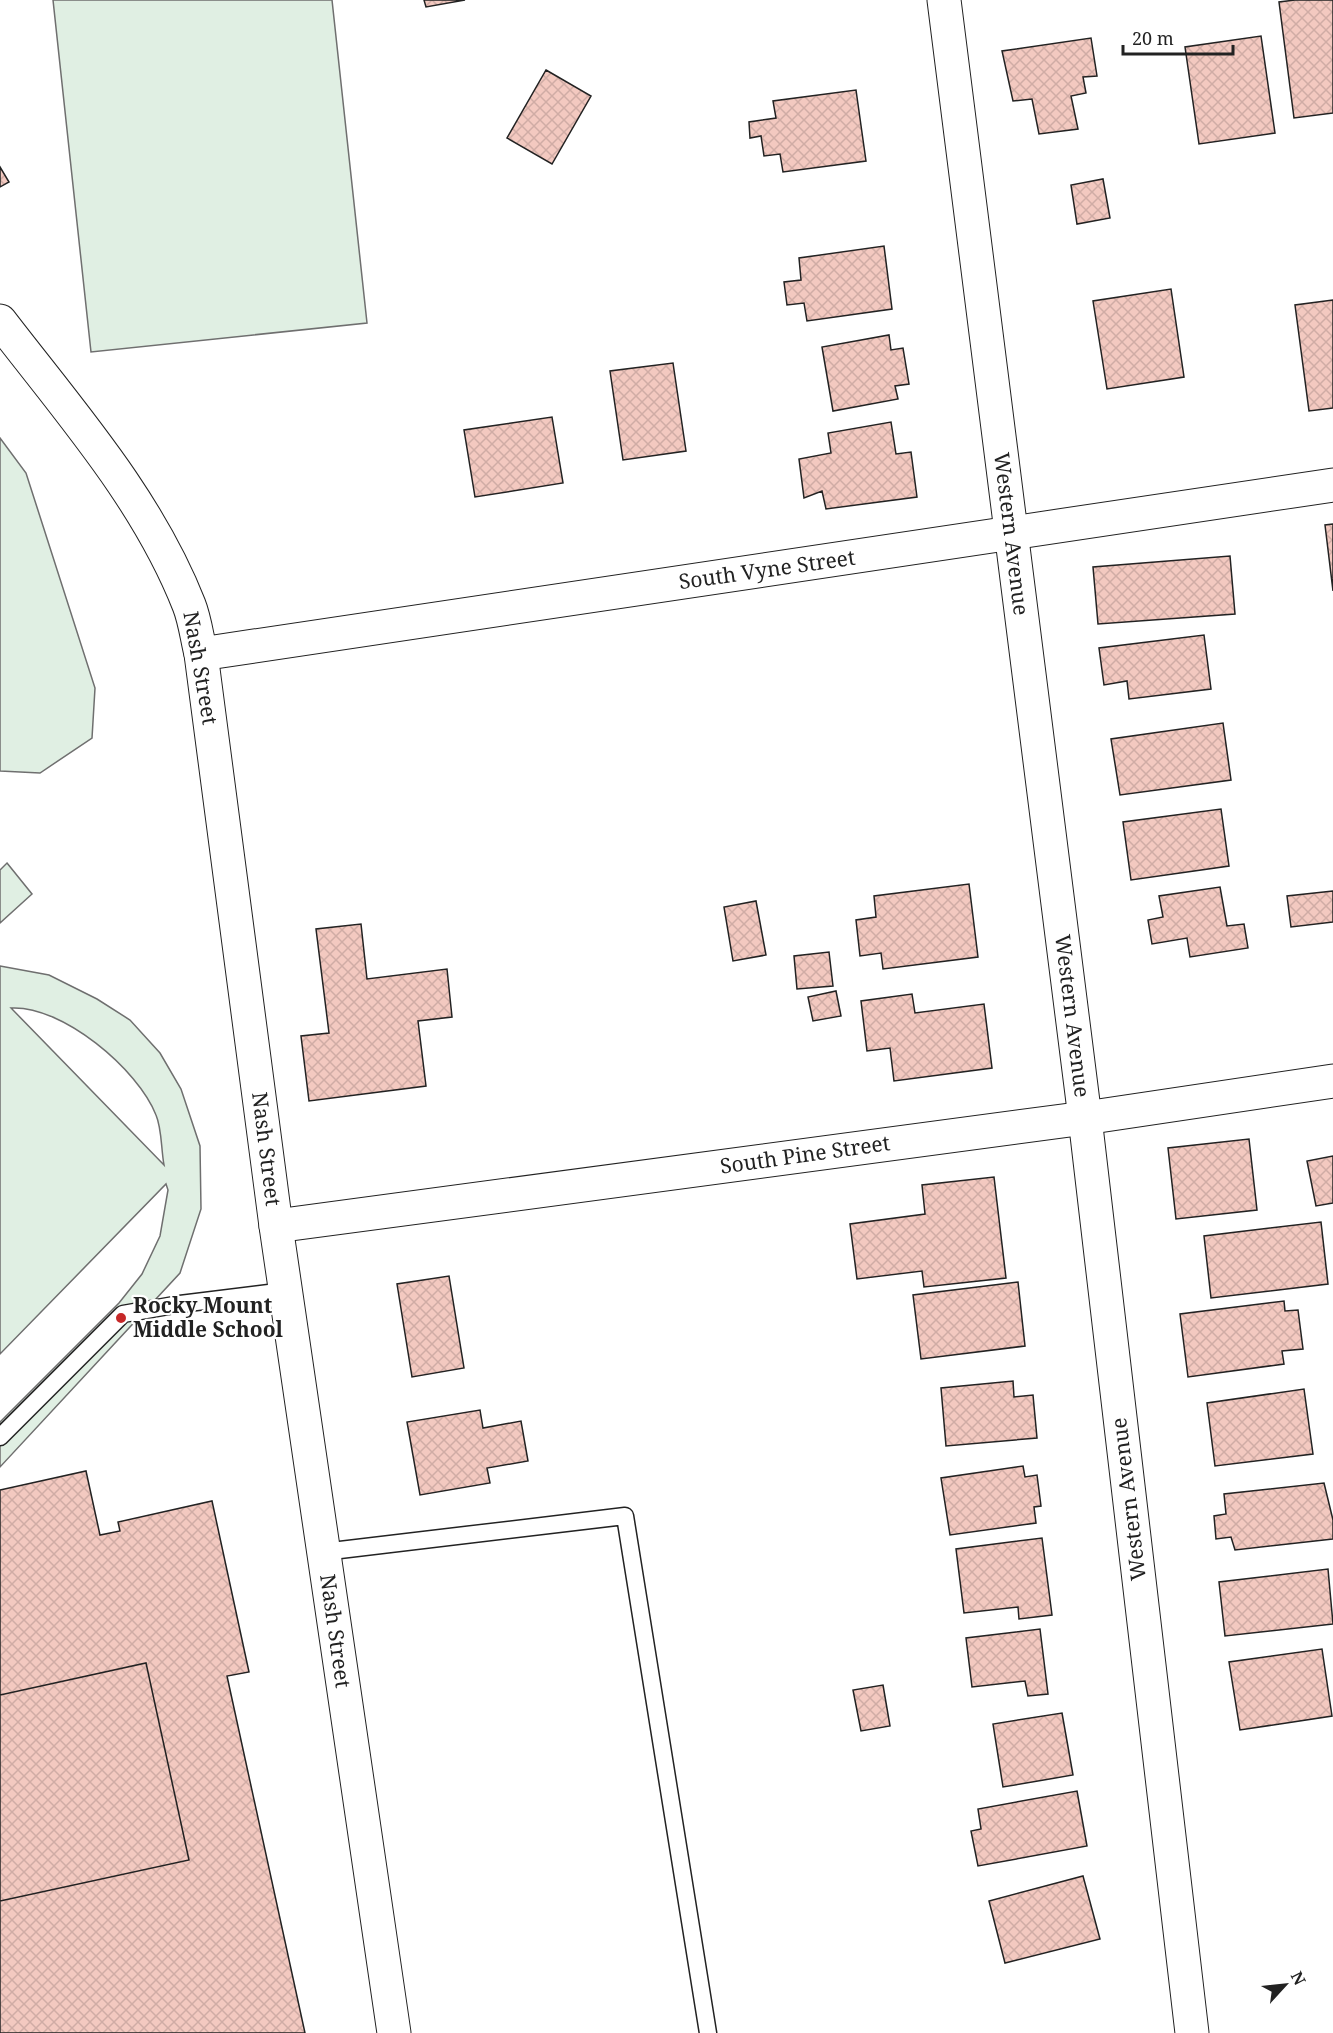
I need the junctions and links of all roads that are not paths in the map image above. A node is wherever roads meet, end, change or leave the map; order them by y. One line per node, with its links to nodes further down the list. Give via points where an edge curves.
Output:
1 (944, 0): 4 (street, Western Avenue)
2 (0, 321): 5 (street, Nash Street, via 128,489 164,548 190,608)
3 (1333, 485): 4 (street, South Vyne Street)
4 (1011, 534): 5 (street, South Vyne Street); 7 (street, Western Avenue)
5 (201, 654): 8 (street, Nash Street)
6 (1333, 1081): 7 (street, South Pine Street)
7 (1085, 1118): 8 (street, South Pine Street); 14 (street, Western Avenue)
8 (276, 1226): 9 (street, Nash Street)
9 (285, 1291): 10 (lane, via 123,1314); 11 (street, Nash Street)
10 (0, 1437)
11 (323, 1552): 12 (street, Nash Street); 13 (lane, via 625,1516)
12 (394, 2033)
13 (708, 2033)
14 (1192, 2033)

